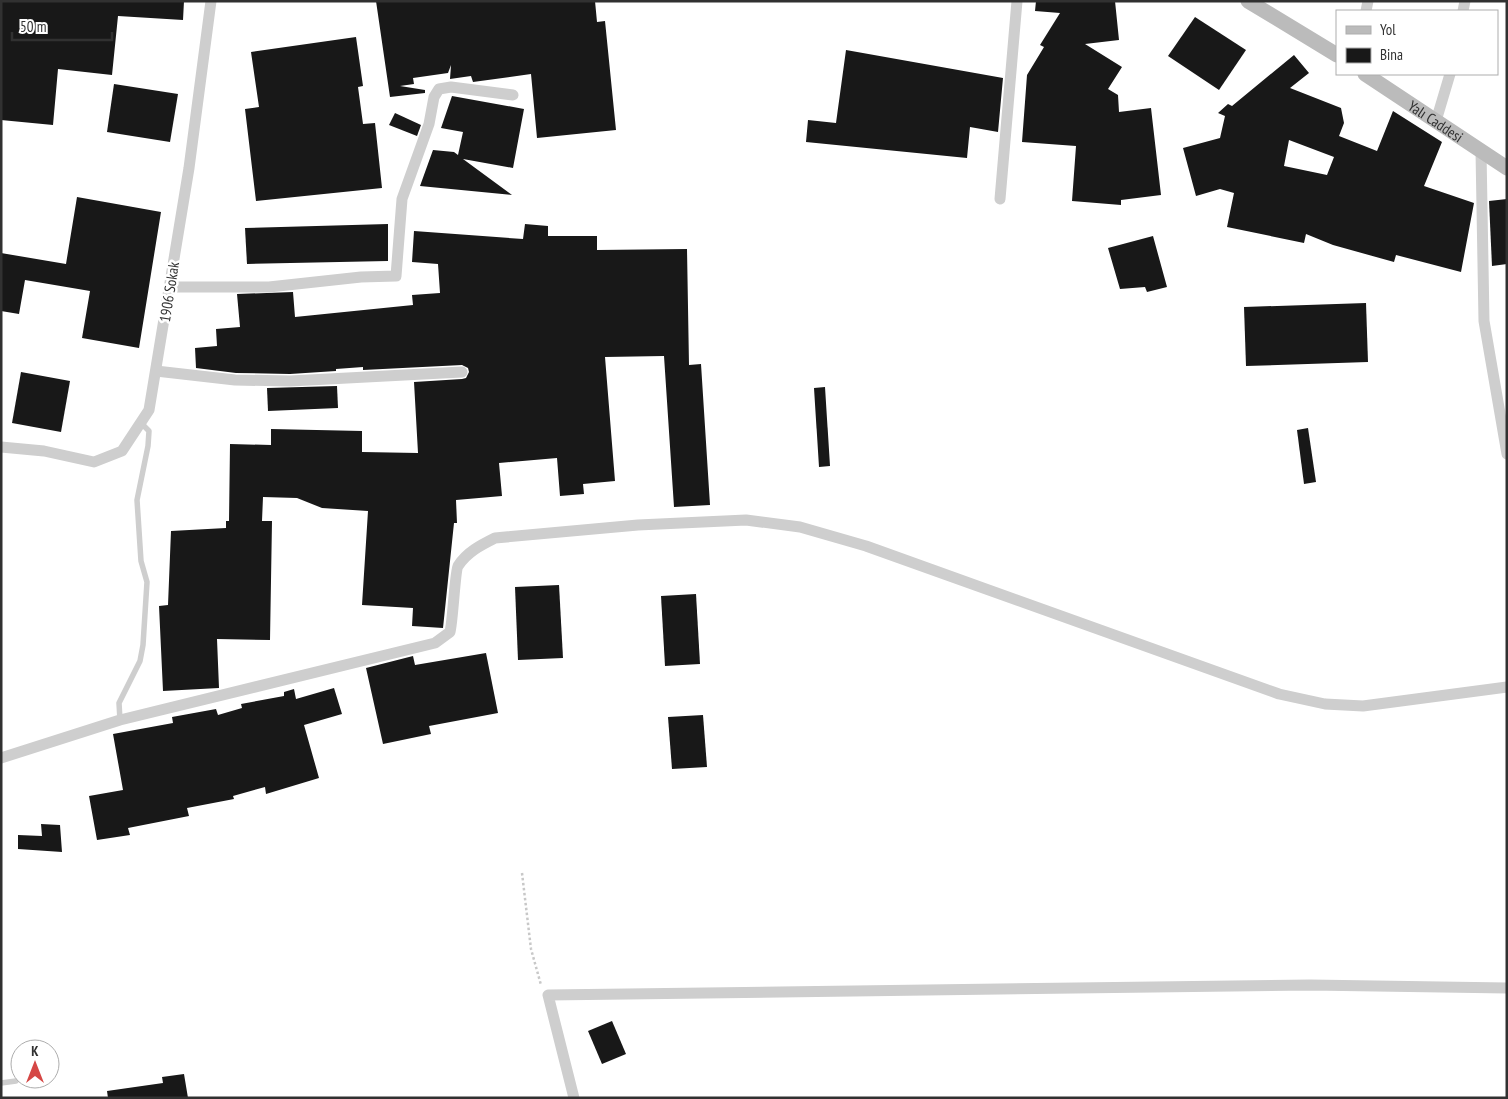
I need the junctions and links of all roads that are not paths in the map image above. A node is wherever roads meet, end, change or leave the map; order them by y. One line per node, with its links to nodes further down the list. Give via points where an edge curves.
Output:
1 (210, 1): 12 (street, 1906 Sokak, via 190,168)
2 (1017, 1): 11 (street)
3 (1248, 1): 4 (street)
4 (1336, 54)
5 (1367, 75): 8 (street, Yalı Caddesi)
6 (1450, 75): 8 (street)
7 (513, 95): 12 (street, via 451,87 439,89 402,200 396,276 269,287)
8 (1436, 121): 9 (street, Yalı Caddesi)
9 (1481, 151): 10 (street, Yalı Caddesi); 17 (street, via 1484,321)
10 (1507, 168)
11 (1000, 199)
12 (170, 287): 13 (street, 1906 Sokak)
13 (156, 371): 14 (street, via 236,380 290,381); 15 (street, 1906 Sokak, via 149,410)
14 (462, 372)
15 (141, 423): 16 (street, 1906 Sokak, via 122,451 94,462 44,451); 19 (lane, via 149,431 137,500 141,561 147,582 143,645 140,662 119,703)
16 (1, 447)
17 (1507, 454)
18 (1504, 691): 19 (street, via 1363,706 1325,704 1280,694 866,546 800,527 746,520 638,525 495,538 476,547 457,568 450,632 435,643)
19 (120, 720): 20 (street)
20 (1, 758)
21 (1507, 988): 22 (street, via 1310,985 548,995)
22 (574, 1098)

